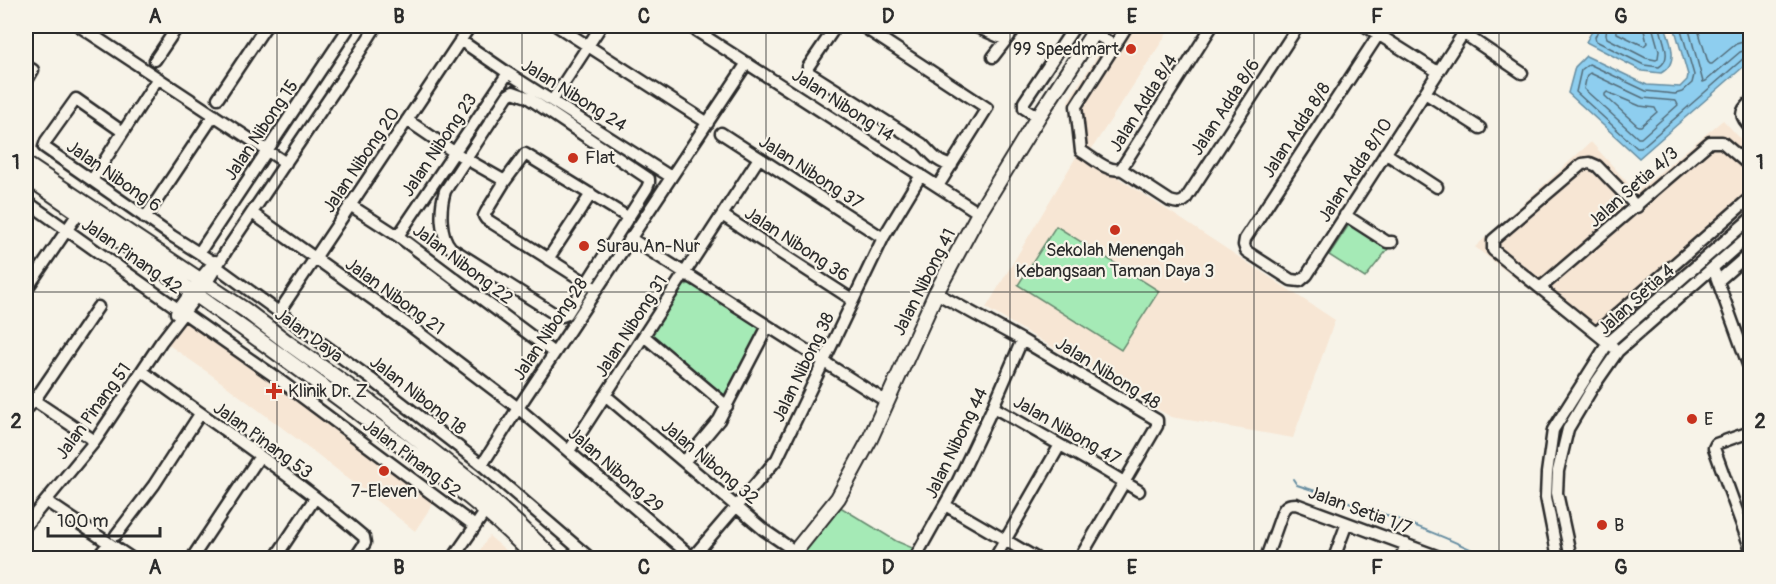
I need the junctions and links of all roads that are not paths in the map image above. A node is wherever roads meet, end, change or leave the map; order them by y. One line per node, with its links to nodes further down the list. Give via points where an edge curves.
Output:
1 (178, 26): 27 (street)
2 (266, 26): 36 (street)
3 (350, 26): 47 (street, Jalan Nibong 15)
4 (376, 26): 53 (street, Jalan Pinang 51)
5 (470, 26): 22 (street, Jalan Nibong 20)
6 (557, 26): 24 (street)
7 (601, 26): 24 (street)
8 (689, 26): 28 (street, Jalan Nibong 14)
9 (836, 26): 52 (street, via 808,72 922,144)
10 (862, 26): 55 (street, via 987,108)
11 (974, 26): 23 (street)
12 (1017, 26): 23 (street)
13 (1075, 26): 40 (street, via 1024,102 1024,108)
14 (1127, 26): 25 (street)
15 (1212, 26): 57 (street, Jalan Adda 8/4)
16 (1298, 26): 57 (street, Jalan Adda 8/6, via 1185,200 1170,201)
17 (1365, 26): 21 (street)
18 (83, 27): 33 (street)
19 (1096, 29): 25 (street); 40 (main road, Jalan Nibong 41)
20 (1466, 29): 30 (street, Jalan Adda 8/10); 31 (street)
21 (1381, 30): 30 (street); 92 (street, Jalan Adda 8/8, via 1245,239 1246,251)
22 (460, 40): 32 (street, Jalan Nibong 24); 41 (street, Jalan Nibong 20)
23 (1006, 40): 26 (street)
24 (589, 45): 37 (street); 42 (street)
25 (1114, 45): 57 (street, via 1076,106 1081,151 1108,168)
26 (993, 57)
27 (155, 60)
28 (747, 63): 42 (street, Jalan Nibong 28); 58 (street, Jalan Nibong 14)
29 (26, 66): 34 (street, via 33,70)
30 (1438, 72): 35 (street, Jalan Adda 8/10)
31 (1522, 72)
32 (508, 73): 37 (street, Jalan Nibong 24); 48 (street, Jalan Nibong 23)
33 (158, 78): 39 (street); 45 (street)
34 (26, 82)
35 (1425, 93): 44 (street); 49 (street, Jalan Adda 8/10)
36 (218, 98)
37 (552, 101): 60 (street, Jalan Nibong 24)
38 (1750, 102): 43 (street, via 1742,118)
39 (214, 115): 47 (street); 75 (street)
40 (1038, 117): 72 (main road, Jalan Nibong 41)
41 (407, 120): 48 (street); 68 (street, Jalan Nibong 20)
42 (708, 123): 60 (street, Jalan Nibong 28)
43 (1750, 127)
44 (1480, 128)
45 (123, 132): 61 (street); 61 (street, Jalan Nibong 6, via 75,99 46,141 44,147)
46 (721, 133): 51 (street, Jalan Nibong 37)
47 (268, 151): 53 (street); 85 (street, Jalan Nibong 15)
48 (454, 152): 50 (street); 80 (street, Jalan Nibong 23)
49 (1385, 153): 64 (street); 74 (street, Jalan Adda 8/10)
50 (466, 158): 62 (street); 76 (street, via 508,95 518,93 648,179 647,188); 93 (street, via 442,198 446,243 558,316 567,314)
51 (759, 158): 73 (street, Jalan Nibong 31); 82 (street, Jalan Nibong 37)
52 (935, 158): 55 (street); 63 (street)
53 (286, 163): 71 (street, Jalan Pinang 51)
54 (26, 164): 94 (main road, Jalan Daya)
55 (952, 165): 63 (street)
56 (1750, 166): 69 (street, Jalan Setia 4/3, via 1722,142 1710,142)
57 (1121, 169)
58 (921, 174): 63 (street, Jalan Nibong 14); 82 (street, Jalan Nibong 38)
59 (26, 176): 70 (main road, Jalan Daya)
60 (672, 177): 81 (street, Jalan Nibong 28)
61 (92, 180): 75 (street, Jalan Nibong 6)
62 (505, 182): 65 (street, via 525,154); 87 (street, via 484,216)
63 (940, 183): 72 (street, Jalan Nibong 14)
64 (1437, 186)
65 (591, 194): 76 (street); 87 (street)
66 (1750, 198): 103 (street)
67 (26, 201): 78 (street, Jalan Pinang 42)
68 (350, 205): 80 (street, Jalan Nibong 22); 86 (street, Jalan Nibong 20)
69 (1636, 207): 95 (street, Jalan Setia 4/3); 95 (street, via 1597,166 1582,164 1493,240 1492,250)
70 (79, 213): 78 (street); 94 (main road, Jalan Daya)
71 (252, 213): 86 (street, Jalan Nibong 21); 88 (street, Jalan Pinang 51)
72 (979, 213): 97 (main road, Jalan Nibong 41)
73 (722, 215): 90 (street, Jalan Nibong 31); 98 (street, Jalan Nibong 36)
74 (1345, 215): 83 (street); 92 (street, Jalan Adda 8/10, via 1304,279)
75 (145, 218): 85 (street, Jalan Nibong 6)
76 (629, 218): 93 (street)
77 (1750, 219): 106 (street, Jalan Setia 4)
78 (67, 231): 96 (street); 100 (street, Jalan Pinang 42)
79 (1750, 235): 89 (street, Jalan Setia 4)
80 (399, 236): 108 (street, Jalan Nibong 22)
81 (630, 238): 90 (street); 93 (street, Jalan Nibong 28)
82 (883, 238): 98 (street, Jalan Nibong 38)
83 (1392, 242)
84 (1750, 253): 91 (street)
85 (199, 254): 88 (street, Jalan Nibong 6)
86 (315, 257): 101 (street, Jalan Nibong 20); 117 (street, Jalan Nibong 21)
87 (548, 259): 93 (street)
88 (215, 264): 94 (street, Jalan Pinang 51); 101 (street, Jalan Nibong 18)
89 (1713, 268): 91 (street); 107 (street, Jalan Setia 4)
90 (685, 273): 102 (street); 104 (street, Jalan Nibong 31)
91 (1718, 281): 110 (street, via 1744,336)
92 (1295, 282)
93 (591, 286): 108 (street, Jalan Nibong 28)
94 (198, 288): 100 (street, Jalan Pinang 51); 118 (main road, Jalan Daya); 151 (main road, Jalan Daya, via 245,310 362,396 459,472)
95 (1540, 288): 103 (street)
96 (26, 290)
97 (936, 293): 105 (street, Jalan Nibong 48); 114 (main road, Jalan Nibong 41)
98 (854, 300): 109 (street, Jalan Nibong 38)
99 (98, 307): 113 (street)
100 (181, 311): 111 (street, Jalan Pinang 51); 121 (street, Jalan Pinang 52)
101 (279, 312): 128 (street, Jalan Nibong 18)
102 (768, 326): 109 (street); 115 (street)
103 (1596, 333): 106 (street)
104 (644, 336): 112 (street, Jalan Nibong 31); 115 (street)
105 (1022, 340): 116 (street, Jalan Nibong 44); 129 (street, Jalan Nibong 48, via 1157,420)
106 (1608, 343): 107 (street); 162 (street, Jalan Setia 4, via 1553,430 1546,497)
107 (1618, 351): 163 (street, Jalan Setia 4, via 1578,411 1563,447 1557,493)
108 (554, 353): 117 (street, Jalan Nibong 28)
109 (824, 362): 114 (street); 134 (street, Jalan Nibong 38, via 777,459)
110 (1750, 368)
111 (142, 370): 120 (street, Jalan Pinang 53); 123 (street, Jalan Pinang 51)
112 (605, 395): 125 (street, Jalan Nibong 31); 127 (street, Jalan Nibong 32)
113 (30, 398): 119 (street); 123 (street)
114 (887, 402): 143 (main road, Jalan Nibong 41, via 838,498)
115 (728, 406): 127 (street)
116 (993, 407): 124 (street, Jalan Nibong 47); 133 (street, Jalan Nibong 44)
117 (518, 408): 125 (street, Jalan Nibong 29); 128 (street, Jalan Nibong 28)
118 (352, 409): 121 (street); 135 (main road, Jalan Daya)
119 (26, 410)
120 (200, 414): 126 (street, Jalan Pinang 53); 139 (street, via 154,485)
121 (341, 425): 138 (street, Jalan Pinang 52)
122 (1750, 432): 142 (street, via 1714,448)
123 (94, 441): 132 (street, Jalan Pinang 51)
124 (1060, 445): 129 (street, Jalan Nibong 47); 140 (street)
125 (570, 451): 153 (street, Jalan Nibong 29)
126 (260, 456): 131 (street, Jalan Pinang 53); 146 (street)
127 (684, 462): 134 (street, Jalan Nibong 32)
128 (482, 465): 152 (street, Jalan Nibong 18)
129 (1124, 482): 130 (street, Jalan Nibong 47); 157 (street, Jalan Nibong 48)
130 (1139, 491)
131 (315, 498): 147 (street); 148 (street, Jalan Pinang 53, via 364,537 365,543)
132 (46, 501): 137 (street, Jalan Pinang 51); 139 (street)
133 (945, 505): 140 (street); 154 (street, Jalan Nibong 44)
134 (738, 507): 143 (street, Jalan Nibong 32); 153 (street, Jalan Nibong 38)
135 (485, 512): 138 (street); 150 (main road, Jalan Daya)
136 (1347, 523): 141 (street, Jalan Setia 1/7); 158 (street, Jalan Setia 1/7, via 1290,504 1282,513); 159 (street)
137 (26, 525)
138 (475, 526): 149 (street)
139 (112, 539): 144 (street); 145 (street)
140 (1006, 541): 155 (street); 156 (street)
141 (1406, 544): 160 (street); 161 (street, Jalan Setia 1/7)
142 (1750, 547)
143 (793, 555)
144 (96, 558)
145 (131, 558)
146 (192, 558)
147 (275, 558)
148 (355, 558)
149 (453, 558)
150 (535, 558)
151 (553, 558)
152 (590, 558)
153 (692, 558)
154 (915, 558)
155 (995, 558)
156 (1036, 558)
157 (1080, 558)
158 (1266, 558)
159 (1334, 558)
160 (1401, 558)
161 (1442, 558)
162 (1558, 558)
163 (1571, 558)

